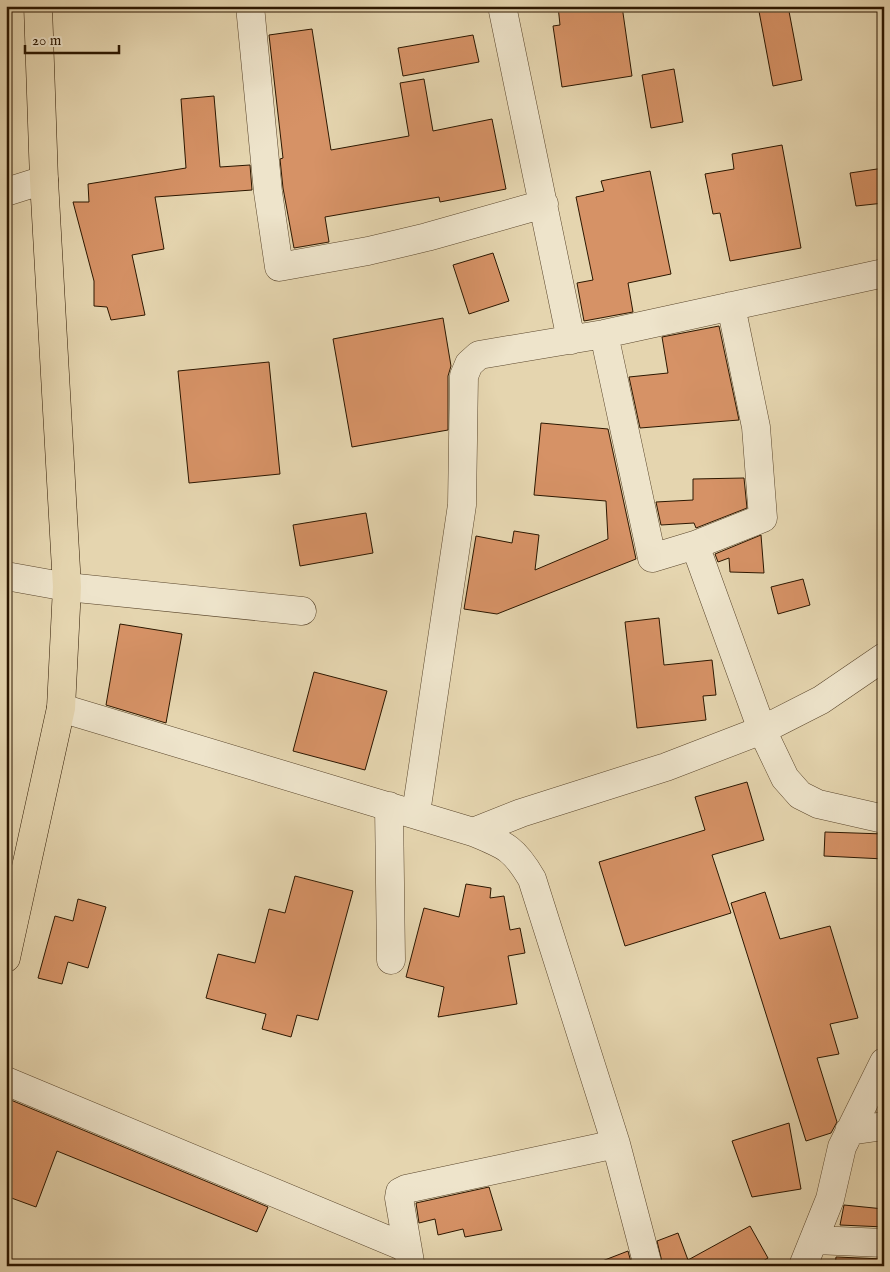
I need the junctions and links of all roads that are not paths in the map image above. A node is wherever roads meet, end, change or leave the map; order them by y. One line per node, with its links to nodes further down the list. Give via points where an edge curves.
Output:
1 (38, 6): 4 (main road)
2 (250, 6): 6 (street, via 268,192 280,267 427,237)
3 (502, 6): 6 (street)
4 (44, 180): 5 (street); 13 (main road)
5 (6, 192)
6 (544, 204): 10 (street)
7 (884, 273): 8 (street)
8 (731, 306): 9 (street); 11 (street, via 756,427 763,518)
9 (604, 334): 10 (street); 11 (street, via 652,558)
10 (571, 340): 19 (street, via 479,355 469,364 464,376 462,505)
11 (696, 545): 17 (street)
12 (6, 576): 13 (street)
13 (67, 587): 14 (street); 16 (main road)
14 (302, 610)
15 (884, 657): 17 (street, via 820,700)
16 (61, 708): 18 (street); 22 (main road)
17 (762, 730): 20 (street, via 785,778 800,796 818,804); 21 (street, via 666,767 521,813)
18 (389, 806): 19 (street); 23 (street)
19 (416, 813): 21 (street)
20 (884, 818)
21 (473, 832): 28 (street, via 503,845 519,857 532,879)
22 (6, 958)
23 (390, 960)
24 (884, 1062): 27 (street)
25 (6, 1081): 31 (street)
26 (884, 1126): 27 (street)
27 (850, 1131): 29 (street, via 842,1147 830,1199)
28 (616, 1144): 31 (street, via 400,1192); 32 (street)
29 (815, 1240): 30 (street); 33 (street)
30 (884, 1243)
31 (409, 1257)
32 (648, 1266)
33 (803, 1266)

